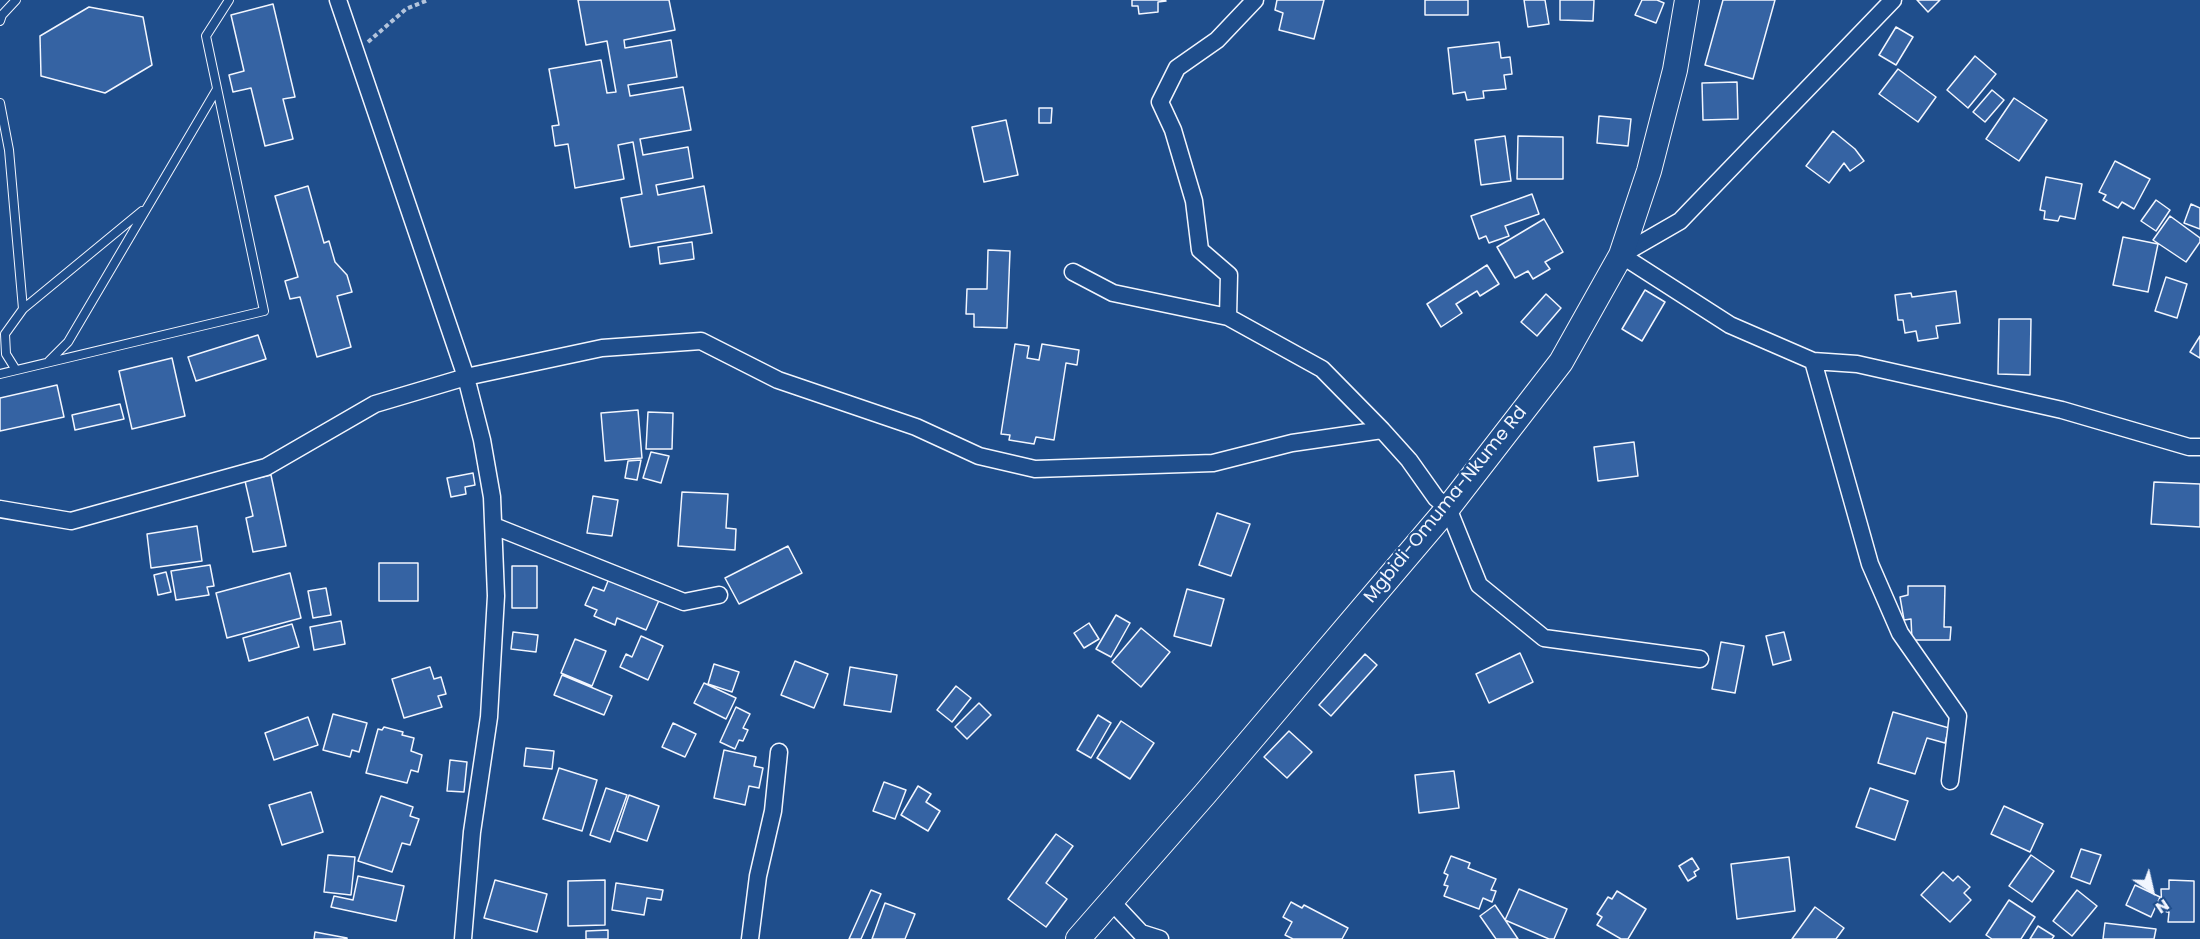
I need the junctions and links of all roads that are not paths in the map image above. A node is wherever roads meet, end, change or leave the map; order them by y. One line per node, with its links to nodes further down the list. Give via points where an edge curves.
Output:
1 (16, 0): 7 (lane)
2 (229, 0): 8 (lane, via 206,36)
3 (338, 0): 19 (street)
4 (1255, 0): 14 (street, via 1217,40 1177,68 1160,102 1173,130 1194,201 1200,250 1229,275)
5 (1688, 0): 11 (street, Mgbidi-Omuma-Nkume Rd, via 1649,171)
6 (1893, 0): 11 (street, via 1680,221)
7 (0, 21)
8 (217, 89): 10 (lane); 16 (lane, via 264,311)
9 (0, 103): 13 (lane, via 9,150)
10 (148, 206): 13 (lane); 16 (lane, via 68,342)
11 (1621, 255): 15 (street, via 1730,325); 22 (street, Mgbidi-Omuma-Nkume Rd, via 1561,362)
12 (1073, 272): 14 (street, via 1113,293)
13 (23, 309): 17 (lane, via 5,334 6,354)
14 (1228, 317): 20 (street, via 1322,369)
15 (1813, 361): 21 (street, via 1857,364 2062,410); 28 (street, via 1870,564 1900,633 1958,716)
16 (48, 362): 17 (lane)
17 (16, 370): 18 (lane)
18 (0, 374)
19 (466, 377): 20 (street, via 602,348 701,341 778,380 916,428 979,456 1035,469 1214,463 1292,442); 23 (street, via 375,404 266,467 71,521); 24 (street, via 482,440)
20 (1382, 430): 22 (street)
21 (2200, 447)
22 (1448, 508): 26 (street, via 1479,585 1544,638); 29 (street, Mgbidi-Omuma-Nkume Rd)
23 (0, 509)
24 (494, 526): 25 (street, via 684,602); 30 (street, via 496,596 489,717 472,832)
25 (719, 595)
26 (1700, 659)
27 (779, 752): 31 (street, via 773,811 758,876)
28 (1950, 781)
29 (1111, 901): 32 (street, Mgbidi-Omuma-Nkume Rd); 33 (street, via 1141,933)
30 (463, 939)
31 (750, 939)
32 (1078, 939)
33 (1160, 939)

